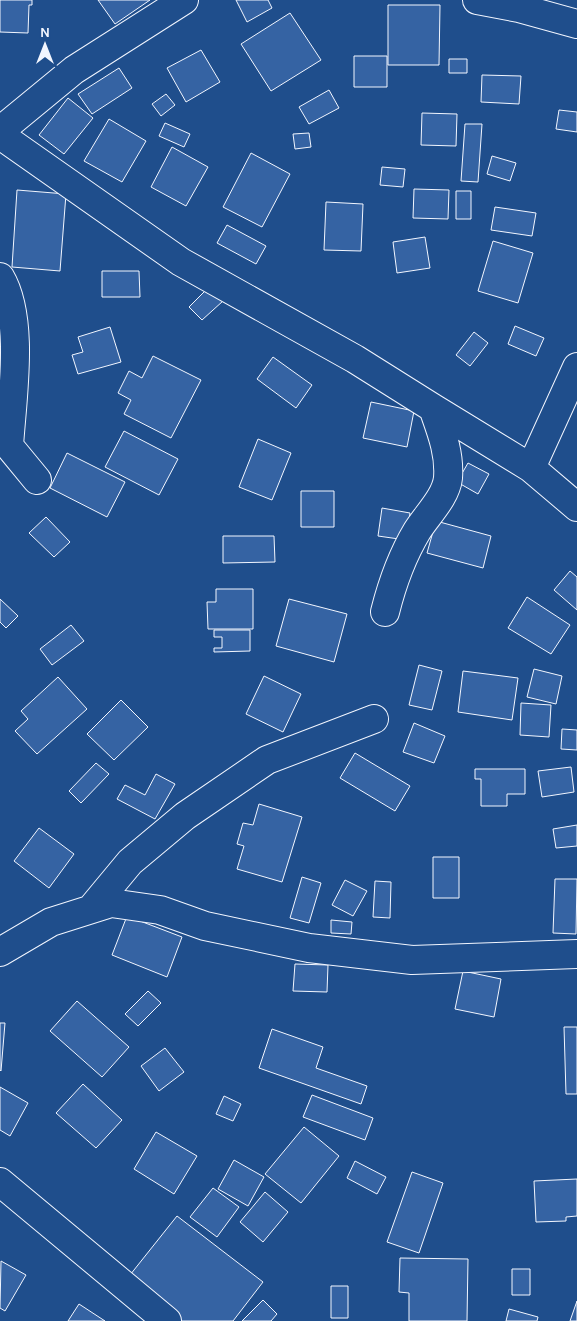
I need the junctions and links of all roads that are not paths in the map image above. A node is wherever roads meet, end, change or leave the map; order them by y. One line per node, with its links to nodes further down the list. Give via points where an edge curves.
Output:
1 (184, 0): 4 (street, via 74,70)
2 (477, 0): 3 (street)
3 (577, 24)
4 (0, 133): 7 (street, via 181,262 355,359)
5 (0, 277): 9 (street, via 8,291 14,324 9,446)
6 (577, 367): 8 (street)
7 (433, 408): 8 (street); 11 (street, via 448,454 448,480 417,531 394,579)
8 (531, 468): 10 (street)
9 (37, 480)
10 (577, 507)
11 (385, 612)
12 (374, 718): 13 (street, via 268,760 185,816 130,862)
13 (92, 909): 14 (street, via 51,922); 15 (street, via 111,903 160,910 206,926 309,948 412,960)
14 (0, 952)
15 (577, 954)
16 (0, 1182): 17 (street)
17 (167, 1321)

